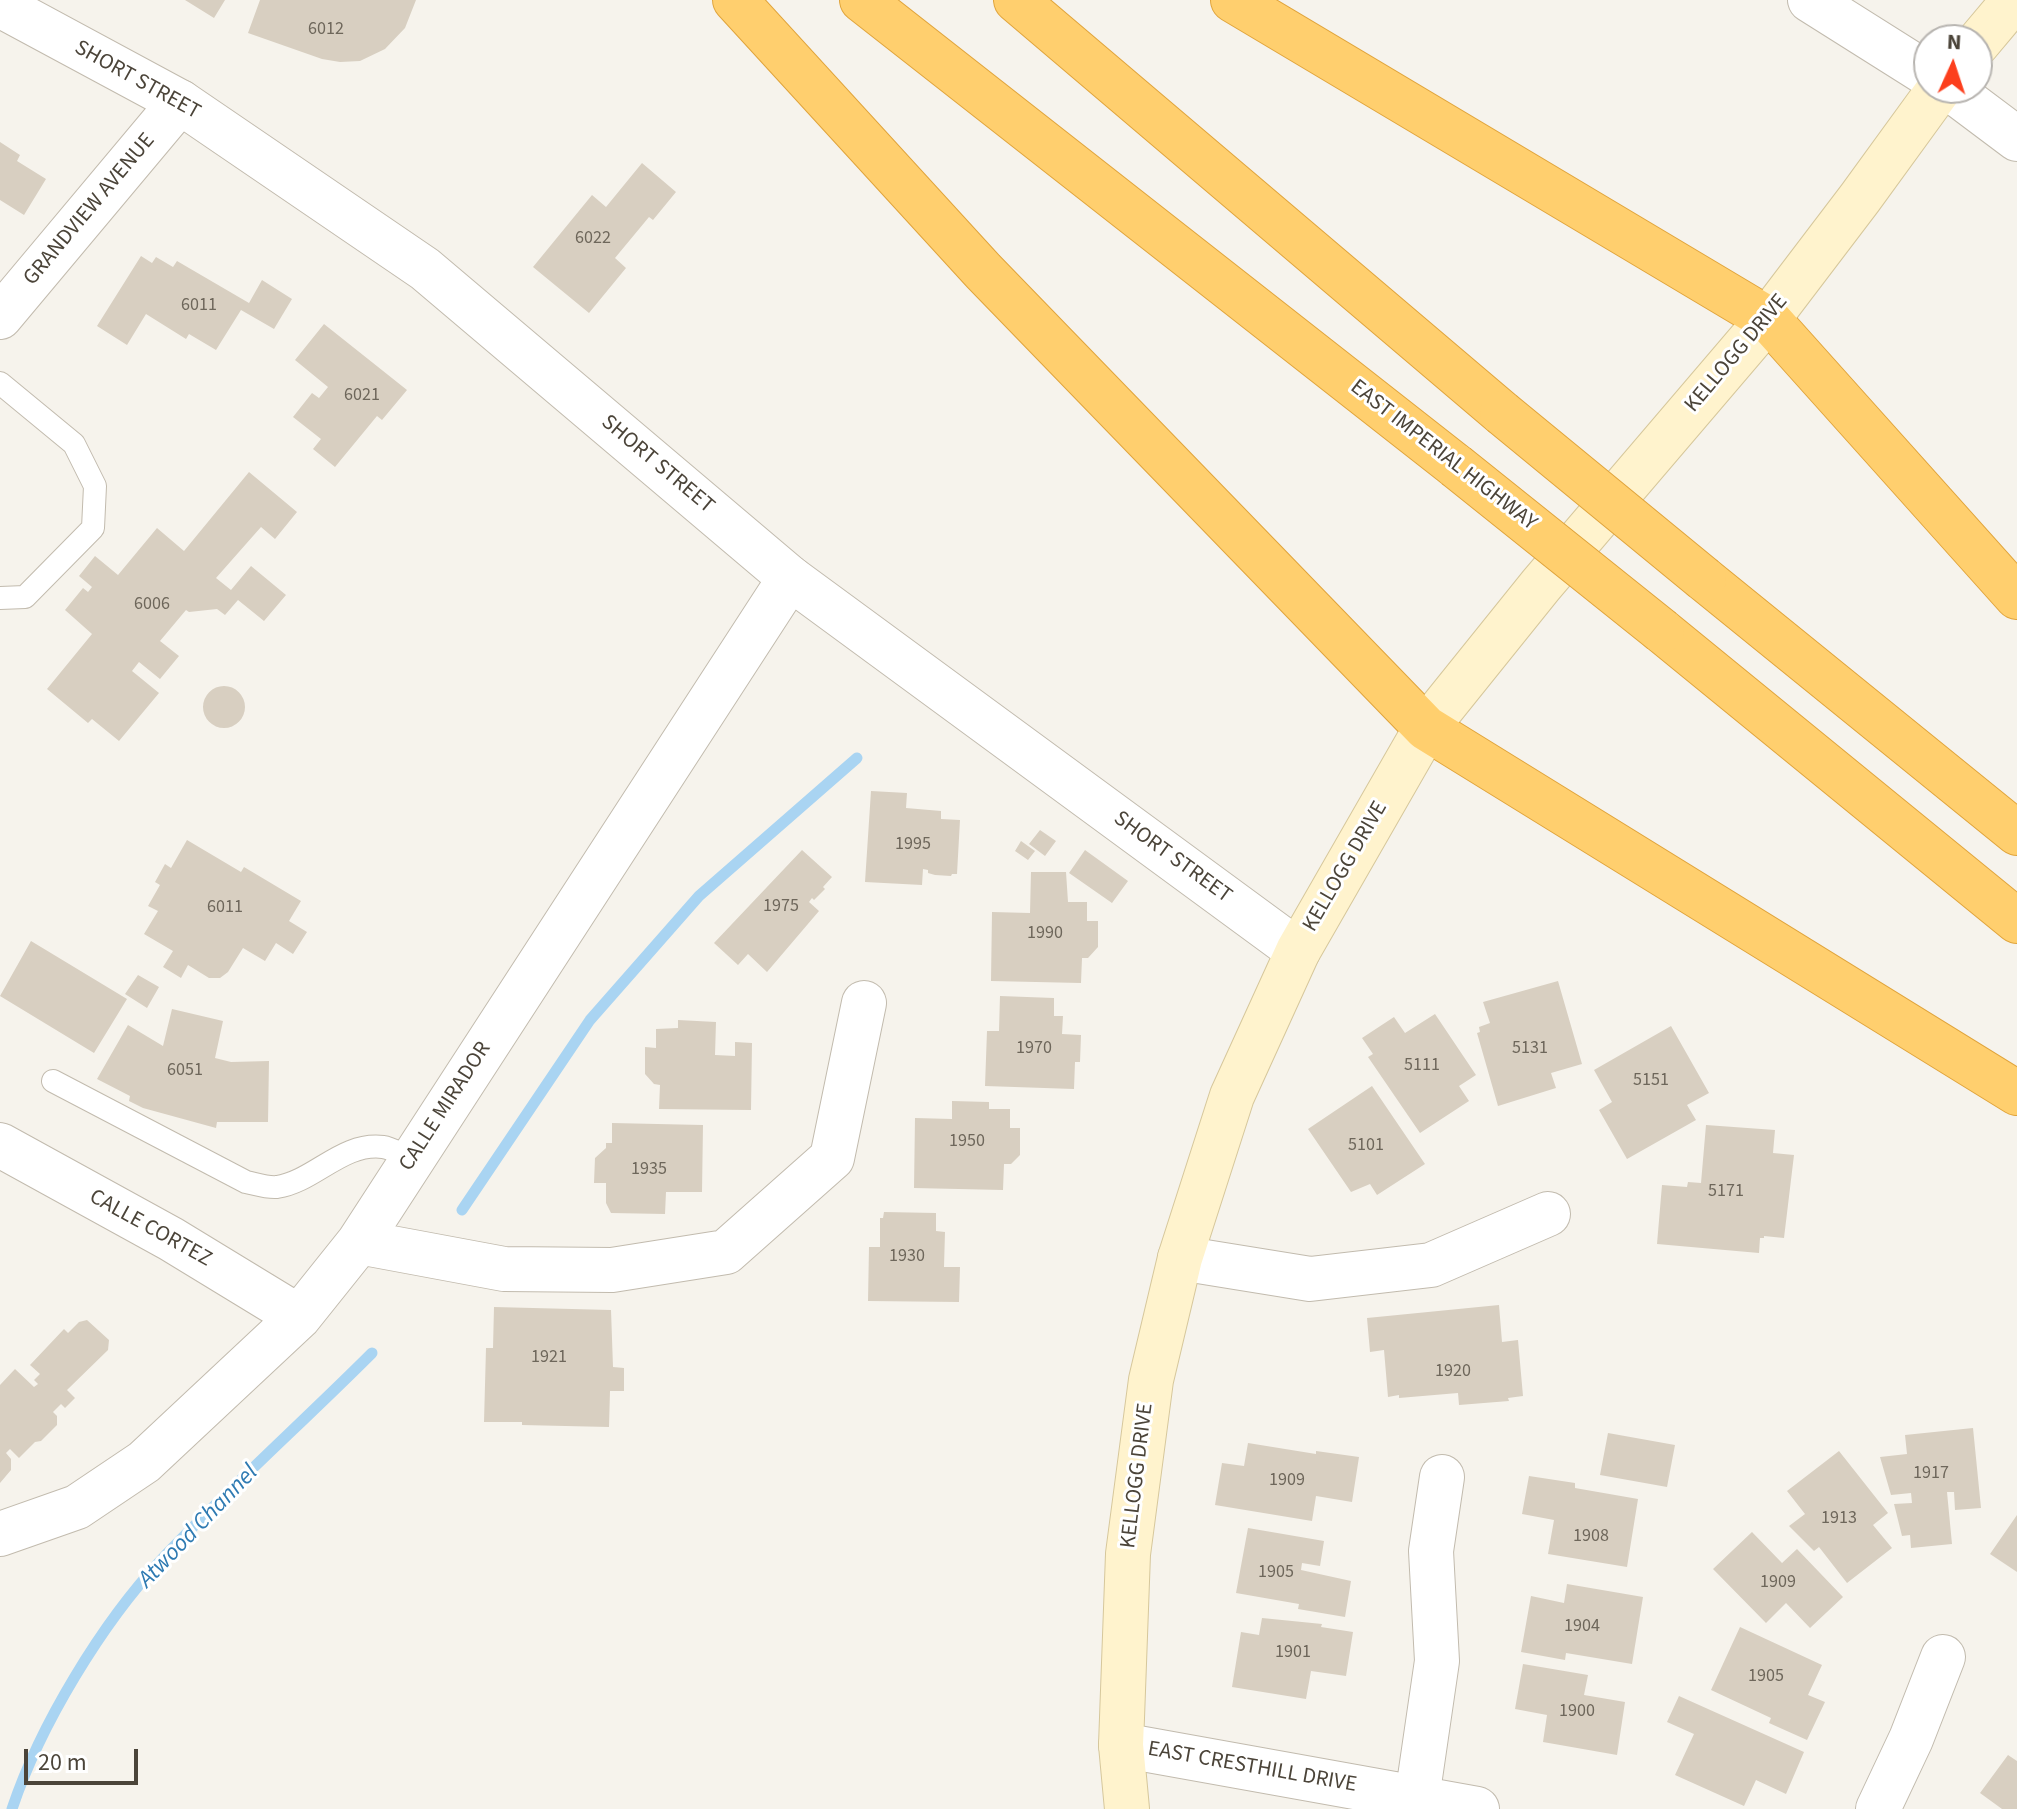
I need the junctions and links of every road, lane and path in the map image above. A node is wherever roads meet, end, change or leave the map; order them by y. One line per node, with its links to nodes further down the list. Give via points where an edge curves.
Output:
1 (735, 0): 20 (highway, via 983,271)
2 (862, 0): 22 (highway, EAST IMPERIAL HIGHWAY, bridge, via 1456,466)
3 (1016, 0): 21 (highway, bridge, via 1502,413)
4 (1233, 0): 15 (highway)
5 (1810, 0): 9 (street)
6 (2014, 0): 8 (main road)
7 (7, 5): 10 (street, SHORT STREET)
8 (1993, 25)
9 (1913, 65)
10 (180, 102): 14 (street, GRANDVIEW AVENUE); 17 (street, SHORT STREET, via 425,269)
11 (1928, 104): 15 (main road, KELLOGG DRIVE)
12 (1970, 104): 13 (street)
13 (2017, 139)
14 (0, 317)
15 (1768, 319): 18 (highway); 20 (main road, KELLOGG DRIVE)
16 (0, 383): 19 (lane, via 74,444 95,486 93,528 25,597)
17 (790, 578): 23 (street, SHORT STREET); 28 (street, CALLE MIRADOR)
18 (2017, 597)
19 (0, 598)
20 (1426, 728): 23 (main road, KELLOGG DRIVE); 26 (highway)
21 (2017, 833)
22 (2017, 921)
23 (1298, 951): 31 (main road, KELLOGG DRIVE, via 1232,1096)
24 (864, 1003): 30 (street, via 832,1158 726,1252 612,1270 504,1269)
25 (53, 1081): 28 (lane, via 246,1182 274,1188 300,1181 335,1158 361,1149 384,1147)
26 (2017, 1093)
27 (0, 1145): 32 (street, CALLE CORTEZ)
28 (412, 1159): 30 (street, CALLE MIRADOR)
29 (1548, 1214): 31 (street, via 1431,1265 1310,1279)
30 (359, 1242): 32 (street, CALLE MIRADOR)
31 (1180, 1258): 36 (main road, KELLOGG DRIVE, via 1151,1380 1128,1554)
32 (299, 1317): 34 (street, CALLE MIRADOR, via 144,1462 77,1507)
33 (1442, 1477): 37 (street, via 1431,1551 1437,1661)
34 (0, 1534)
35 (1943, 1657): 40 (street)
36 (1121, 1745): 37 (street, EAST CRESTHILL DRIVE); 38 (main road, KELLOGG DRIVE)
37 (1417, 1798): 39 (street, EAST CRESTHILL DRIVE)
38 (1127, 1809)
39 (1477, 1809)
40 (1878, 1809)

